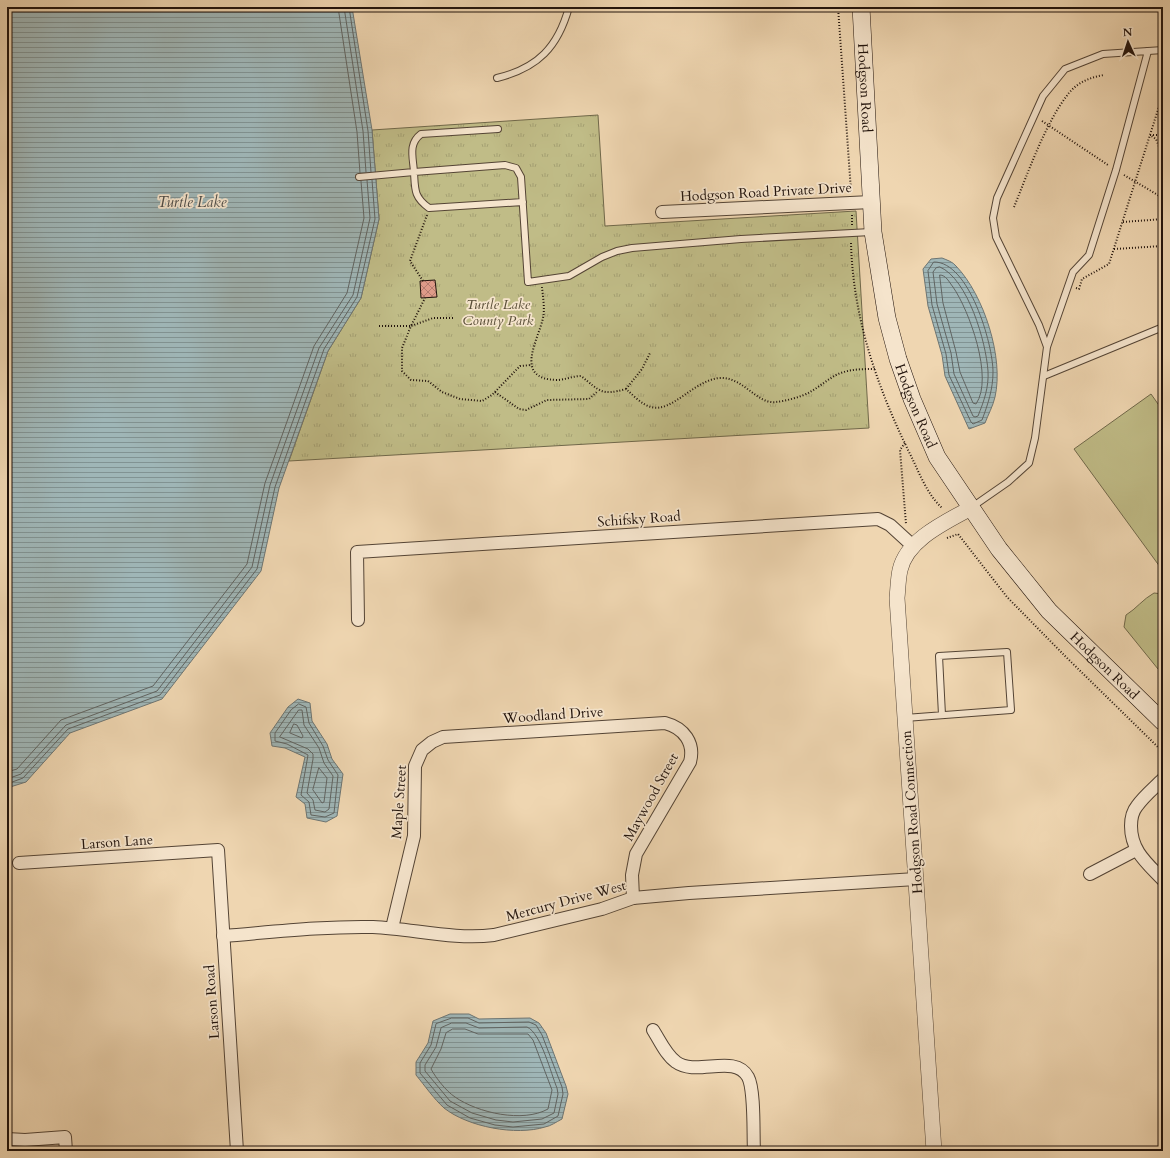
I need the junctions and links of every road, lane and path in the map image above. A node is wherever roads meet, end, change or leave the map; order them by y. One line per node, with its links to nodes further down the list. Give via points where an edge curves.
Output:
1 (569, 7): 7 (lane, via 555,43 540,59)
2 (838, 7): 20 (path)
3 (861, 7): 22 (main road, Hodgson Road)
4 (1163, 50): 5 (lane)
5 (1148, 51): 9 (lane, via 1103,54 1065,69 1043,96); 15 (lane)
6 (1104, 75): 10 (path, via 1092,77 1069,92)
7 (497, 78)
8 (1163, 94): 12 (path)
9 (1034, 117): 10 (path); 41 (lane, via 997,198 994,218 996,237)
10 (1049, 126): 15 (path); 24 (path)
11 (498, 129): 16 (lane, via 421,134 412,145)
12 (1150, 135): 13 (path); 14 (path, via 1156,139); 18 (path)
13 (1163, 135)
14 (1163, 157)
15 (1116, 170): 18 (path); 34 (lane, via 1089,255 1073,272)
16 (414, 172): 17 (lane); 21 (lane, via 505,165 516,168 521,177); 23 (lane, via 416,193 420,201)
17 (359, 177)
18 (1135, 182): 19 (path); 27 (path)
19 (1163, 198)
20 (852, 199)
21 (523, 202): 23 (lane); 32 (lane, via 528,282)
22 (871, 202): 25 (street, Hodgson Road Private Drive); 28 (main road, Hodgson Road)
23 (429, 208): 33 (path, via 410,261)
24 (1014, 208)
25 (662, 212)
26 (1163, 219): 27 (path)
27 (1123, 222): 31 (path)
28 (873, 232): 32 (lane, via 632,248 602,257 569,276); 51 (main road, Hodgson Road, via 887,318 912,399 938,457)
29 (851, 243): 44 (path, via 858,310 864,339)
30 (1162, 246): 31 (path); 35 (path)
31 (1114, 249): 34 (path, via 1109,264 1082,279 1079,289)
32 (542, 280): 43 (path, via 544,316 531,354)
33 (423, 281)
34 (1069, 285): 41 (lane)
35 (1162, 286)
36 (425, 298): 39 (path)
37 (453, 318): 39 (path, via 433,318)
38 (379, 326): 39 (path)
39 (411, 326): 48 (path, via 402,348 402,372 411,380 428,381 442,392 460,398 482,400)
40 (1163, 327): 45 (lane)
41 (1047, 347): 45 (lane)
42 (650, 354): 46 (path)
43 (531, 364): 47 (path, via 539,375 549,379 581,376); 48 (path, via 520,366)
44 (875, 369): 46 (path, via 856,369 837,374 809,392 775,403 765,401 744,385 720,378 705,380 667,407 651,407); 49 (path)
45 (1044, 376): 51 (lane, via 1029,463 1008,482)
46 (626, 389): 47 (path, via 612,393)
47 (598, 391): 48 (path, via 589,399 547,400 526,410 519,409)
48 (495, 392)
49 (905, 443): 50 (path, via 922,480); 52 (path, via 900,450)
50 (942, 508)
51 (971, 508): 54 (street, Hodgson Road Connection); 58 (main road, Hodgson Road, via 999,549 1049,611)
52 (906, 524)
53 (942, 540): 61 (path, via 958,534 1007,597)
54 (913, 546): 55 (street, Schifsky Road, via 890,525 878,519 357,552); 57 (street, Hodgson Road Connection, via 900,569 897,598)
55 (358, 620)
56 (942, 715): 56 (lane, via 1012,710 1007,652 939,656); 57 (lane)
57 (905, 718): 67 (street, Hodgson Road Connection)
58 (1163, 722)
59 (665, 724): 60 (street, Woodland Drive); 69 (street, Maywood Street, via 677,728 686,736 690,743 690,762 636,854 632,875)
60 (443, 737): 70 (street, Maple Street, via 422,750 415,766 414,836)
61 (1163, 752)
62 (1163, 779): 64 (street, via 1136,806 1132,816 1132,839)
63 (218, 850): 65 (street, Larson Lane); 71 (street, Larson Road)
64 (1136, 850): 66 (street); 68 (street)
65 (19, 863)
66 (1090, 874)
67 (916, 879): 69 (street, Mercury Drive West); 77 (street, Hodgson Road Connection)
68 (1163, 880)
69 (634, 898): 70 (street, Mercury Drive West, via 602,909 494,935 456,937)
70 (392, 928): 71 (street, Mercury Drive West, via 336,928)
71 (223, 936): 75 (street, Larson Road)
72 (653, 1030): 76 (street, via 670,1057 678,1064 696,1068 732,1066 744,1072 751,1086)
73 (7, 1139): 74 (street, via 65,1137)
74 (66, 1151)
75 (237, 1151)
76 (754, 1151)
77 (934, 1151)

